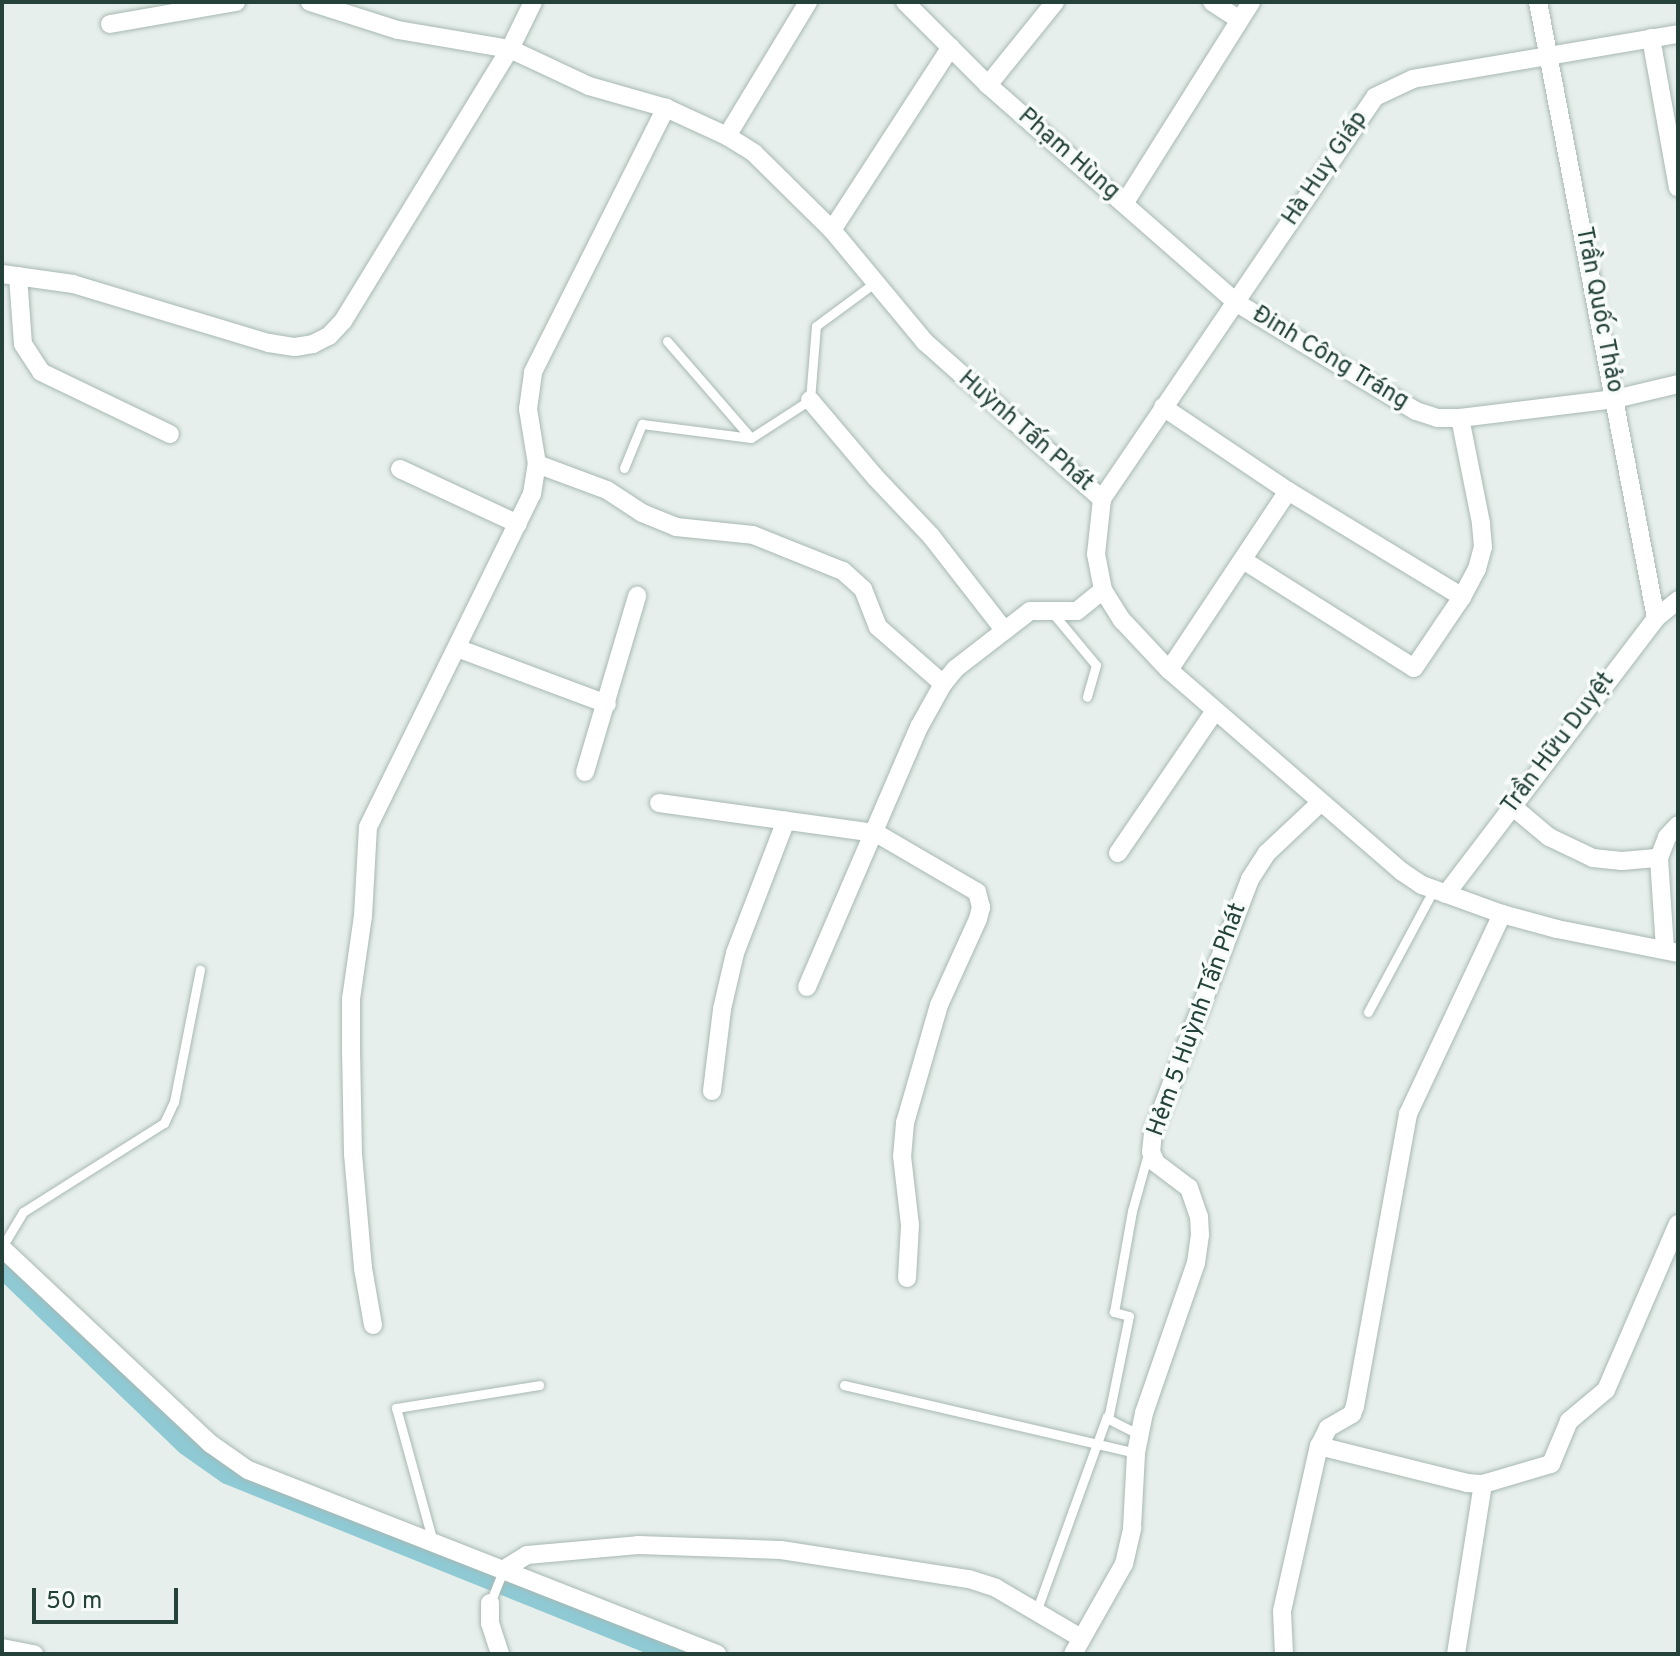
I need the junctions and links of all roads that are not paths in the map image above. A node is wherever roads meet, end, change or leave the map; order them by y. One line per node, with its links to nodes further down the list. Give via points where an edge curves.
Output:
1 (236, 2): 11 (street)
2 (310, 2): 15 (street, Huỳnh Tấn Phát, via 398,30)
3 (533, 2): 15 (street)
4 (808, 2): 19 (street)
5 (905, 2): 14 (street, Phạm Hùng)
6 (1055, 2): 17 (street)
7 (1212, 2): 10 (street)
8 (1251, 2): 10 (street)
9 (1538, 2): 16 (street, Trần Quốc Thảo)
10 (1238, 19): 21 (street)
11 (110, 24)
12 (1678, 34): 13 (street, Hà Huy Giáp)
13 (1651, 38): 16 (street, Hà Huy Giáp); 20 (street)
14 (951, 47): 17 (street, Phạm Hùng); 22 (street)
15 (510, 49): 18 (street, Huỳnh Tấn Phát, via 589,86); 23 (street, via 343,321 313,344 269,343 104,292)
16 (1550, 55): 25 (street, Hà Huy Giáp, via 1413,79 1375,97); 28 (street, Trần Quốc Thảo)
17 (988, 85): 21 (street, Phạm Hùng)
18 (666, 108): 19 (street, Huỳnh Tấn Phát); 34 (street, via 533,372 528,409)
19 (727, 136): 22 (street, Huỳnh Tấn Phát, via 754,153)
20 (1678, 188)
21 (1124, 204): 25 (street, Phạm Hùng)
22 (832, 230): 24 (street, Huỳnh Tấn Phát)
23 (10, 275): 32 (street, via 23,344 41,372)
24 (877, 281): 29 (lane, via 816,326); 38 (street, Huỳnh Tấn Phát, via 925,342)
25 (1237, 303): 30 (street, Hà Huy Giáp); 31 (street, Đinh Công Tráng, via 1416,411)
26 (667, 341): 33 (lane)
27 (1678, 384): 28 (street, Đinh Công Tráng)
28 (1615, 399): 31 (street, Đinh Công Tráng); 46 (street, Trần Quốc Thảo)
29 (810, 400): 33 (lane); 47 (street, via 931,536)
30 (1163, 407): 37 (street); 38 (street, Hà Huy Giáp)
31 (1460, 418): 43 (street, via 1483,547)
32 (170, 434)
33 (751, 438): 35 (lane, via 642,424)
34 (537, 464): 39 (street, via 532,494); 50 (street, via 607,490 659,522 753,535 843,571 863,589 878,627)
35 (624, 468)
36 (400, 469): 39 (street)
37 (1288, 491): 40 (street); 43 (street)
38 (1102, 499): 41 (street, Huỳnh Tấn Phát, via 1096,554)
39 (518, 524): 48 (street)
40 (1243, 560): 43 (street, via 1414,668); 49 (street)
41 (1103, 590): 45 (street, via 1077,611); 49 (street, Huỳnh Tấn Phát, via 1122,620)
42 (637, 596): 52 (street)
43 (1462, 597)
44 (1678, 600): 46 (street, Trần Hữu Duyệt)
45 (1051, 611): 47 (street, via 1030,611); 51 (lane, via 1096,665)
46 (1656, 618): 57 (street, Trần Hữu Duyệt)
47 (1005, 631): 50 (street)
48 (457, 648): 52 (street); 74 (street, via 376,807 365,848 351,1054 353,1154)
49 (1169, 670): 53 (street, Huỳnh Tấn Phát)
50 (943, 684): 60 (street, via 919,727)
51 (1087, 697)
52 (607, 704): 54 (street)
53 (1215, 711): 56 (street, Huỳnh Tấn Phát); 61 (street)
54 (585, 772)
55 (659, 803): 58 (street)
56 (1320, 803): 63 (street, Huỳnh Tấn Phát, via 1401,871); 70 (street, Hẻm 5 Huỳnh Tấn Phát, via 1267,853 1250,879)
57 (1512, 806): 62 (street, via 1549,837 1593,858); 63 (street, Trần Hữu Duyệt)
58 (786, 820): 60 (street); 69 (street, via 735,953)
59 (1678, 825): 62 (street)
60 (876, 833): 67 (street); 73 (street, via 977,892 980,899 978,919 939,1005 905,1123)
61 (1118, 853)
62 (1659, 858): 65 (street)
63 (1440, 892): 64 (street, Huỳnh Tấn Phát); 68 (lane)
64 (1502, 914): 65 (street, Huỳnh Tấn Phát); 80 (street, via 1408,1114 1355,1406 1352,1414 1328,1428)
65 (1671, 951)
66 (200, 970): 72 (lane, via 174,1102 164,1123 23,1212)
67 (807, 987)
68 (1368, 1012)
69 (712, 1091)
70 (1150, 1143): 77 (lane, via 1114,1312 1129,1316); 79 (street, Hẻm 5 Huỳnh Tấn Phát, via 1156,1163 1189,1188 1200,1235 1196,1263)
71 (1678, 1224): 81 (street, via 1606,1390 1569,1421 1551,1464)
72 (2, 1247): 82 (street, via 248,1470)
73 (907, 1278)
74 (373, 1325)
75 (539, 1385): 82 (lane, via 396,1408)
76 (844, 1385): 78 (lane)
77 (1109, 1412): 78 (lane); 79 (lane, via 1108,1419)
78 (1095, 1443): 79 (lane); 85 (lane)
79 (1138, 1444): 86 (street, Hẻm 5 Huỳnh Tấn Phát, via 1124,1564)
80 (1319, 1446): 81 (street); 91 (street, via 1282,1611)
81 (1483, 1484): 92 (street)
82 (433, 1543): 83 (street)
83 (503, 1570): 84 (lane); 85 (street, via 527,1555 638,1545 781,1550 949,1573 996,1588); 90 (street)
84 (490, 1603): 89 (street)
85 (1036, 1612): 86 (street)
86 (1077, 1646)
87 (2, 1648): 88 (street)
88 (34, 1654)
89 (500, 1654)
90 (717, 1654)
91 (1284, 1654)
92 (1456, 1654)

